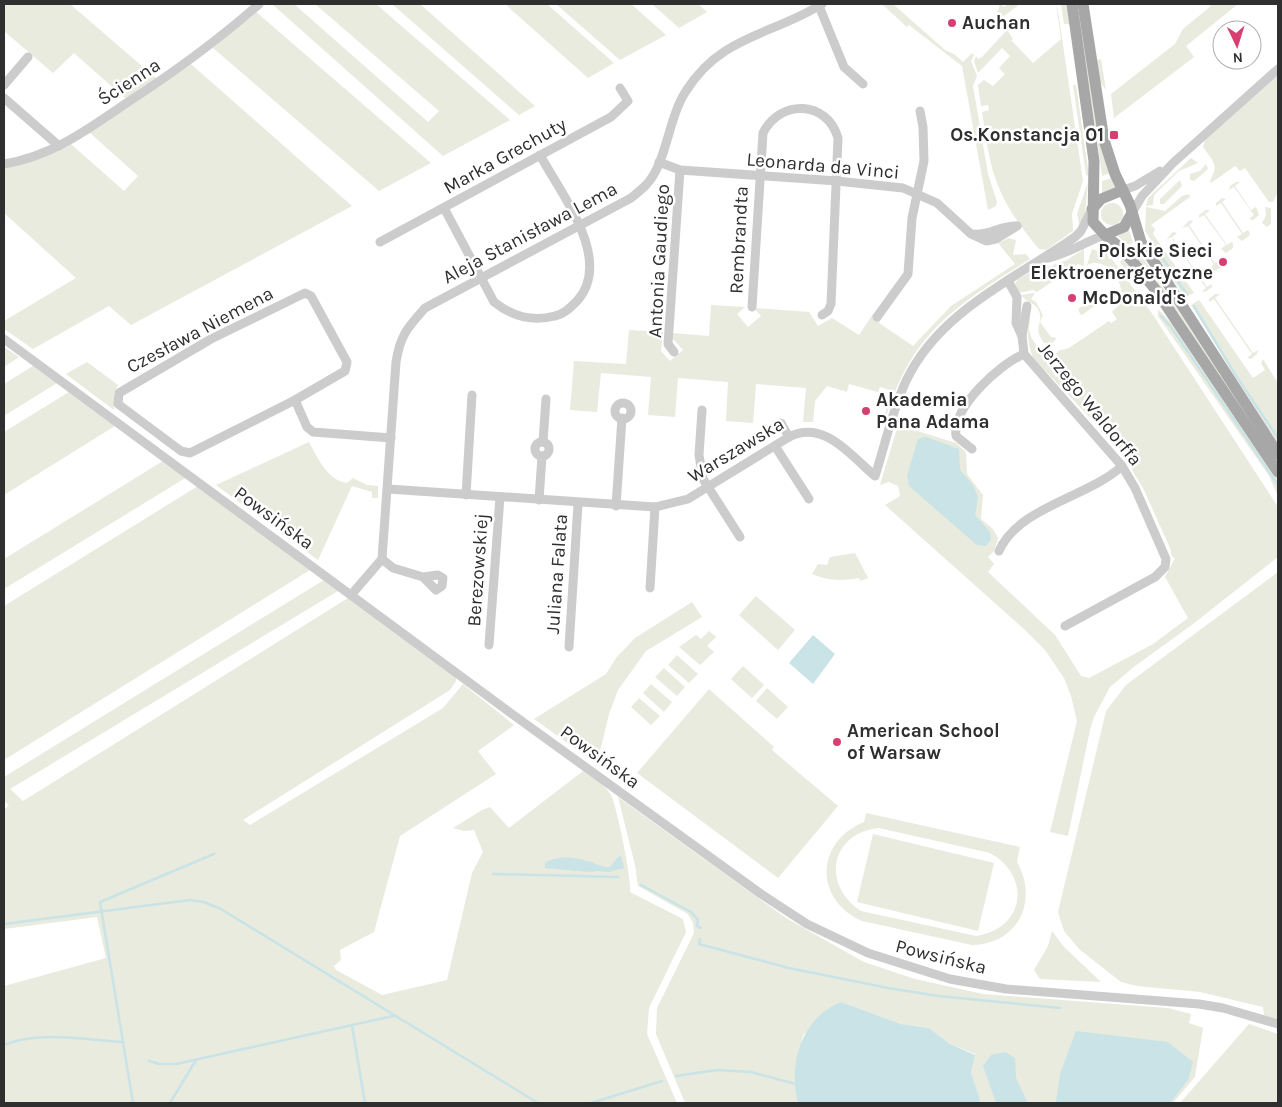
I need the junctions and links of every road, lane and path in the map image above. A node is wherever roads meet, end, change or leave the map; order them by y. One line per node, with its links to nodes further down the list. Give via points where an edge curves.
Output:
1 (259, 4): 12 (street, Ścienna, via 194,59)
2 (1072, 4): 23 (main road, Warszawska, via 1094,161)
3 (1083, 4): 20 (main road, via 1104,140)
4 (821, 5): 7 (street, Aleja Stanisława Lema, via 844,67); 14 (street, Aleja Stanisława Lema, via 725,49 704,68 685,91)
5 (28, 57): 8 (street)
6 (1278, 69): 15 (street)
7 (863, 84)
8 (4, 85)
9 (620, 88): 13 (street, Marka Grechuty, via 628,100 611,117)
10 (4, 98): 12 (street)
11 (920, 111): 21 (street, via 924,127 924,161)
12 (59, 146): 16 (street, Ścienna, via 19,162)
13 (540, 155): 22 (street, Marka Grechuty); 25 (street)
14 (658, 162): 17 (street, Leonarda da Vinci); 25 (street, Aleja Stanisława Lema, via 647,184 631,198)
15 (1173, 163): 20 (street); 24 (street, via 1142,196)
16 (4, 164)
17 (680, 170): 18 (street, Leonarda da Vinci); 38 (street, Antonia Gaudiego, via 668,344)
18 (759, 176): 19 (street, Leonarda da Vinci); 19 (street, Rembrandta, via 763,133 768,123 789,110 803,109 825,115 835,126 838,138); 33 (street, Rembrandta)
19 (837, 181): 21 (street, Leonarda da Vinci, via 888,185); 34 (street, Rembrandta, via 830,304)
20 (1123, 190): 23 (main road, via 1101,199); 24 (main road)
21 (917, 193): 26 (street, Leonarda da Vinci, via 937,203); 35 (street, via 908,274)
22 (444, 208): 28 (street, Marka Grechuty); 30 (street)
23 (1092, 209): 27 (main road, via 1093,222); 29 (street, Warszawska, via 1081,232)
24 (1132, 213): 27 (main road, via 1124,227); 50 (main road, via 1146,252)
25 (579, 226): 30 (street, Aleja Stanisława Lema); 30 (street, via 590,257 589,281 583,294 563,314 540,319 514,314 494,302)
26 (972, 234)
27 (1105, 235): 29 (street, Warszawska, via 1058,257); 52 (main road, via 1124,251 1155,289)
28 (380, 242)
29 (1042, 260): 31 (street, Warszawska)
30 (480, 278): 47 (street, Aleja Stanisława Lema, via 425,308 406,329 399,343 396,362)
31 (1008, 281): 36 (street, Jerzego Waldorffa, via 1017,298 1016,323); 46 (street, Warszawska, via 954,318 924,351 905,383 875,476 822,434 805,431)
32 (1027, 306): 36 (street, Jerzego Waldorffa)
33 (752, 307)
34 (822, 316)
35 (877, 317)
36 (1022, 336): 39 (street, Jerzego Waldorffa)
37 (4, 339): 67 (street, Powsińska)
38 (674, 352)
39 (1024, 354): 49 (street, via 1012,359 986,380 956,425 956,436); 51 (street, Jerzego Waldorffa)
40 (472, 395): 55 (street)
41 (546, 399): 58 (street, via 543,442 549,445 550,451 542,456)
42 (295, 400): 42 (street, Czesława Niemena, via 345,370 347,362 309,293 211,339 119,393 117,398 123,409 181,451 190,453); 47 (street, via 307,427 314,432)
43 (702, 410): 53 (street, via 699,455 703,479)
44 (622, 418): 60 (street)
45 (781, 423): 46 (street)
46 (789, 437): 48 (street, Warszawska)
47 (391, 438): 54 (street, Aleja Stanisława Lema)
48 (776, 446): 53 (street, Warszawska); 57 (street)
49 (972, 449)
50 (1278, 454)
51 (1122, 466): 63 (street, via 1104,480 1032,517 1003,540); 68 (street, Jerzego Waldorffa, via 1166,559 1165,567 1160,573)
52 (1278, 472)
53 (709, 487): 61 (street, Warszawska, via 678,503); 62 (street)
54 (388, 489): 55 (street, Warszawska); 64 (street, Aleja Stanisława Lema)
55 (466, 494): 56 (street, Warszawska)
56 (500, 497): 58 (street, Warszawska); 69 (street, Berezowskiej)
57 (809, 499)
58 (538, 500): 59 (street, Warszawska)
59 (578, 504): 60 (street, Warszawska); 70 (street, Juliana Falata)
60 (616, 506): 61 (street, Warszawska)
61 (655, 507): 66 (street)
62 (740, 537)
63 (999, 551)
64 (382, 559): 65 (street, via 393,568); 67 (street)
65 (423, 578)
66 (650, 588)
67 (351, 595): 71 (street, Powsińska, via 767,898 807,924 852,946 916,970 970,983 1199,1004)
68 (1065, 626)
69 (489, 645)
70 (569, 648)
71 (1278, 1024)

